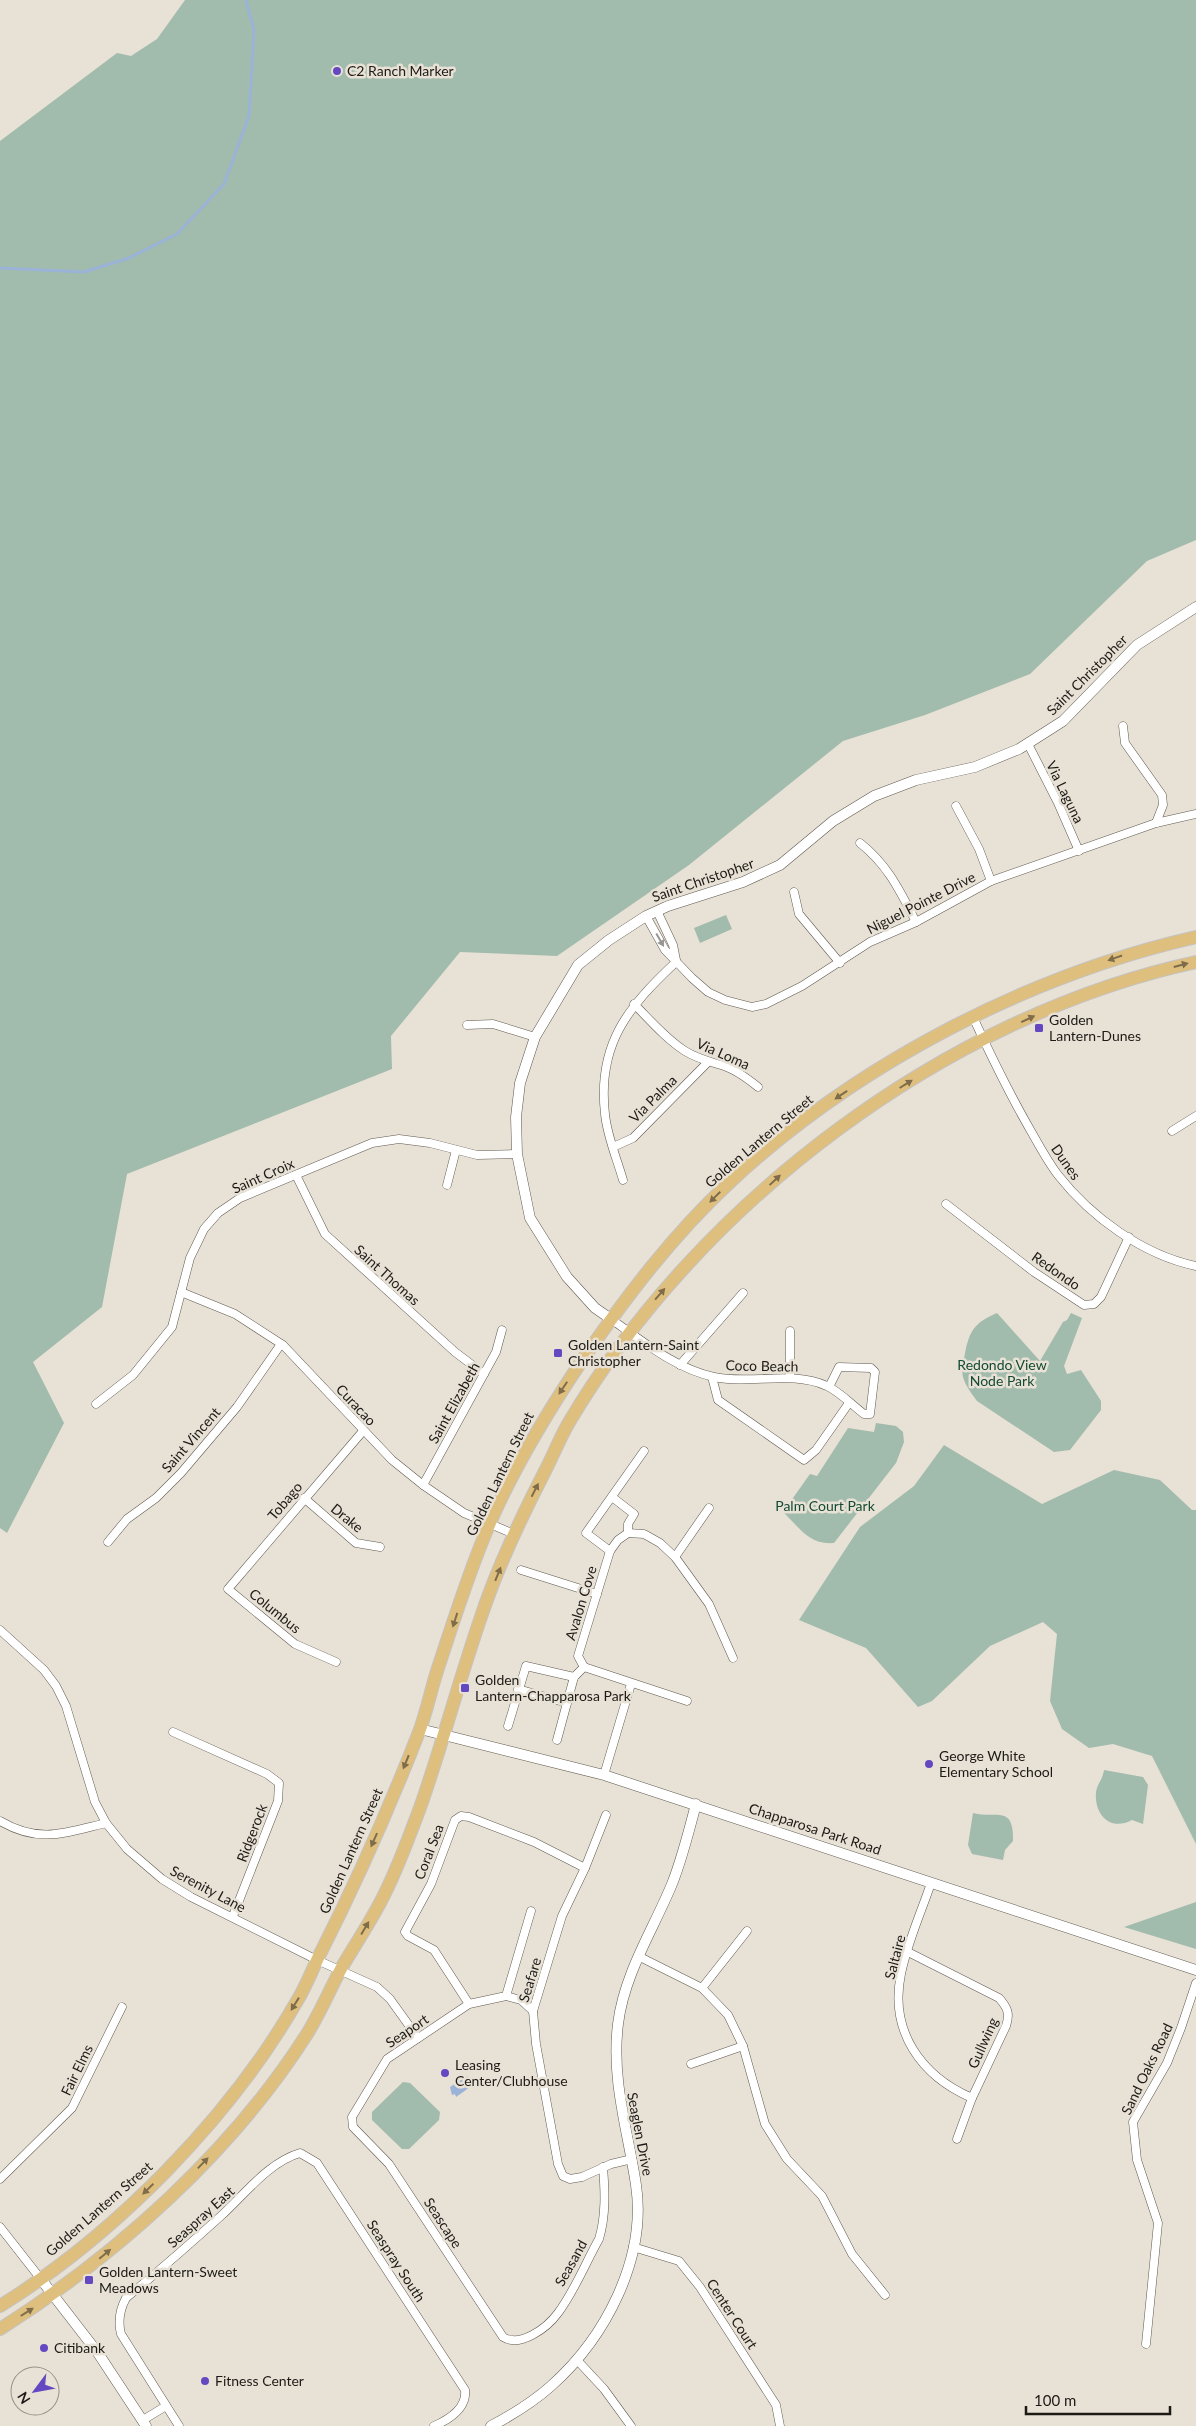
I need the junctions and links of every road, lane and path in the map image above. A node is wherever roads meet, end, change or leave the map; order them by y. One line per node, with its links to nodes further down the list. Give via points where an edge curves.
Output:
1 (1196, 607): 3 (street, Saint Christopher, via 1137,645 1063,721)
2 (1123, 726): 6 (street, via 1125,744 1162,795 1163,805)
3 (1028, 744): 8 (street, Via Laguna); 11 (street, Saint Christopher, via 998,760 916,780 874,796 852,808 780,865 761,875)
4 (956, 806): 9 (street, via 979,849)
5 (1196, 814): 6 (street, Niguel Pointe Drive)
6 (1156, 823): 8 (street, Niguel Pointe Drive)
7 (860, 844): 13 (street, via 877,857)
8 (1080, 851): 9 (street, Niguel Pointe Drive)
9 (991, 881): 13 (street, Niguel Pointe Drive)
10 (794, 892): 17 (street, via 799,914)
11 (657, 910): 12 (street, Saint Christopher); 15 (street, via 673,945)
12 (646, 916): 15 (street, Niguel Pointe Drive, one-way to 15, via 665,950); 21 (street, Saint Christopher, via 578,965)
13 (916, 922): 17 (street, Niguel Pointe Drive, via 870,942)
14 (1196, 937): 19 (main road, Golden Lantern Street, one-way to 19, via 1088,968 1015,996)
15 (676, 962): 17 (street, Niguel Pointe Drive, via 708,992 752,1007 779,998); 18 (street)
16 (1196, 962): 22 (main road, one-way to 16, via 1131,979)
17 (840, 963)
18 (634, 1004): 23 (street, Via Loma, via 673,1042); 27 (street, via 612,1040 603,1081 605,1116)
19 (973, 1017): 22 (street, Dunes); 38 (main road, Golden Lantern Street, one-way to 38, via 869,1076 800,1124 731,1181 679,1235)
20 (467, 1025): 21 (street, via 492,1024)
21 (535, 1037): 29 (street, Saint Christopher, via 520,1083 516,1117)
22 (983, 1039): 34 (street, Dunes, via 1057,1174 1081,1201); 41 (main road, one-way to 22, via 680,1272 792,1165 865,1110)
23 (707, 1062): 24 (street, Via Loma, via 722,1065); 27 (street, Via Palma, via 633,1138)
24 (758, 1087)
25 (1196, 1116): 26 (street)
26 (1172, 1131)
27 (613, 1148): 31 (street)
28 (456, 1150): 29 (street, Saint Croix, via 477,1155); 30 (street, Saint Croix, via 399,1139 372,1143); 32 (street)
29 (517, 1154): 38 (street, Saint Christopher, via 530,1218 566,1277 595,1308)
30 (296, 1175): 36 (street, Saint Croix, via 240,1198 218,1213 204,1229 190,1258); 44 (street, Saint Thomas, via 324,1234 455,1352)
31 (623, 1180)
32 (447, 1185)
33 (946, 1204): 34 (street, Redondo, via 1034,1272 1084,1305 1094,1304 1101,1297)
34 (1130, 1237): 35 (street, Dunes, via 1178,1262)
35 (1196, 1266)
36 (181, 1292): 42 (street, Curacao, via 235,1314); 49 (street, Saint Croix, via 172,1327 133,1375)
37 (743, 1294): 43 (street)
38 (611, 1319): 41 (street, Saint Christopher); 56 (main road, Golden Lantern Street, one-way to 56, via 550,1408)
39 (502, 1330): 44 (street, Saint Elizabeth, via 496,1352)
40 (790, 1331): 46 (street)
41 (630, 1333): 43 (street, Saint Christopher); 58 (main road, one-way to 41, via 568,1425)
42 (281, 1344): 50 (street, Curacao); 59 (street, Saint Vincent, via 237,1407 187,1466 156,1498 127,1519)
43 (680, 1365): 45 (street, Saint Christopher)
44 (484, 1374): 52 (street, Saint Elizabeth)
45 (712, 1377): 46 (street, Coco Beach); 48 (street, via 718,1400 804,1460 816,1450)
46 (790, 1377): 47 (street, Coco Beach, via 812,1380)
47 (829, 1387): 48 (street, Coco Beach); 48 (street, Coco Beach, via 839,1367 873,1370 870,1414 864,1414)
48 (849, 1403)
49 (96, 1404)
50 (363, 1431): 52 (street, Curacao); 54 (street, Tobago)
51 (644, 1451): 53 (street)
52 (423, 1486): 56 (street, Curacao, via 464,1512)
53 (612, 1497): 57 (street, via 634,1514 628,1524); 61 (street, via 586,1533)
54 (304, 1498): 60 (street, Drake, via 356,1543); 64 (street, Tobago)
55 (709, 1508): 62 (street)
56 (490, 1523): 58 (street, Curacao); 76 (main road, Golden Lantern Street, one-way to 76)
57 (628, 1533): 61 (street, Avalon Cove); 62 (street, via 644,1534)
58 (514, 1534): 78 (main road, one-way to 58, via 482,1614)
59 (108, 1542)
60 (380, 1547)
61 (610, 1551): 65 (street, Avalon Cove)
62 (675, 1557): 67 (street, via 709,1604)
63 (521, 1570): 65 (street)
64 (228, 1589): 68 (street, Columbus, via 295,1644)
65 (597, 1594): 69 (street, Avalon Cove, via 578,1656)
66 (0, 1630): 84 (street, Serenity Lane, via 44,1670 56,1686 66,1706 95,1802)
67 (733, 1658)
68 (336, 1662)
69 (584, 1667): 70 (street); 71 (street)
70 (574, 1676): 72 (street, via 526,1666); 74 (street)
71 (631, 1684): 73 (street); 80 (street)
72 (518, 1689): 74 (street); 75 (street)
73 (687, 1701)
74 (567, 1703): 79 (street)
75 (508, 1726)
76 (420, 1729): 78 (street, Chapparosa Park Road); 92 (main road, Golden Lantern Street, one-way to 92, via 355,1884)
77 (173, 1732): 88 (street, Ridgerock, via 268,1774 279,1783 278,1800)
78 (444, 1734): 80 (street, Chapparosa Park Road); 93 (main road, one-way to 78, via 383,1898 420,1806)
79 (558, 1740)
80 (604, 1775): 81 (street, Chapparosa Park Road)
81 (696, 1804): 86 (street, Chapparosa Park Road); 91 (street, Seaglen Drive, via 672,1883)
82 (606, 1815): 85 (street, Seafare)
83 (0, 1821): 84 (street, via 17,1831 58,1835)
84 (106, 1823): 88 (street, Serenity Lane, via 127,1849 162,1879 191,1897)
85 (585, 1868): 98 (street, Coral Sea, via 534,1842 469,1817 461,1816 455,1820 431,1884 405,1932 434,1950); 100 (street, Seafare, via 562,1916)
86 (930, 1883): 90 (street, Saltaire); 94 (street, Chapparosa Park Road)
87 (531, 1911): 97 (street)
88 (233, 1916): 92 (street, Serenity Lane)
89 (747, 1931): 96 (street)
90 (908, 1952): 104 (street, Saltaire, via 898,1995 900,2018 907,2039 933,2076); 104 (street, Gullwing, via 999,1998 1007,2006 1006,2026)
91 (638, 1956): 96 (street); 108 (street, Seaglen Drive, via 625,1991 618,2024 616,2062 618,2091)
92 (317, 1960): 93 (street, Serenity Lane); 113 (main road, Golden Lantern Street, one-way to 113, via 299,1999 216,2115 149,2188)
93 (341, 1970): 101 (street, Serenity Lane, via 377,1987 390,1999); 114 (main road, one-way to 93, via 140,2224 227,2138 305,2037)
94 (1196, 1970)
95 (1196, 1983): 119 (street, Sand Oaks Road, via 1167,2063 1133,2122 1137,2160 1158,2223)
96 (702, 1988): 102 (street, via 728,2015)
97 (506, 1996): 98 (street, Seaport); 100 (street, via 521,2000)
98 (469, 2004): 101 (street, Seaport)
99 (122, 2006): 110 (street, Fair Elms, via 72,2108)
100 (533, 2011): 109 (street, Seafare, via 536,2044 563,2176 570,2180)
101 (418, 2038): 105 (street, Seaport, via 383,2063)
102 (743, 2046): 103 (street); 115 (street, via 765,2124 787,2159 822,2196 852,2254)
103 (691, 2064)
104 (972, 2098): 106 (street, Gullwing)
105 (351, 2122): 118 (street, Seascape, via 389,2164 503,2337)
106 (957, 2139)
107 (300, 2153): 121 (street, Seaspray East, via 267,2172 122,2305 121,2334); 124 (street, Seaspray South, via 317,2164 465,2390 462,2408)
108 (632, 2159): 109 (street, Seafare); 112 (street, Seaglen Drive, via 637,2217)
109 (603, 2167): 118 (street, Seasand, via 605,2193 599,2239 557,2314 520,2341)
110 (0, 2179)
111 (0, 2227): 113 (street)
112 (633, 2247): 120 (street, Seaglen Drive, via 608,2316); 127 (street, Center Court, via 679,2261 700,2287 776,2405)
113 (40, 2278): 114 (street); 116 (main road, Golden Lantern Street)
114 (52, 2294): 117 (main road, one-way to 114); 122 (street, via 98,2353)
115 (885, 2295)
116 (0, 2306)
117 (0, 2329)
118 (510, 2342)
119 (1146, 2344)
120 (576, 2360): 125 (street, Seaglen Drive, via 550,2387); 126 (street, via 604,2389)
121 (166, 2406): 122 (street); 123 (street)
122 (144, 2423)
123 (179, 2426)
124 (434, 2426)
125 (491, 2426)
126 (631, 2426)
127 (780, 2426)

